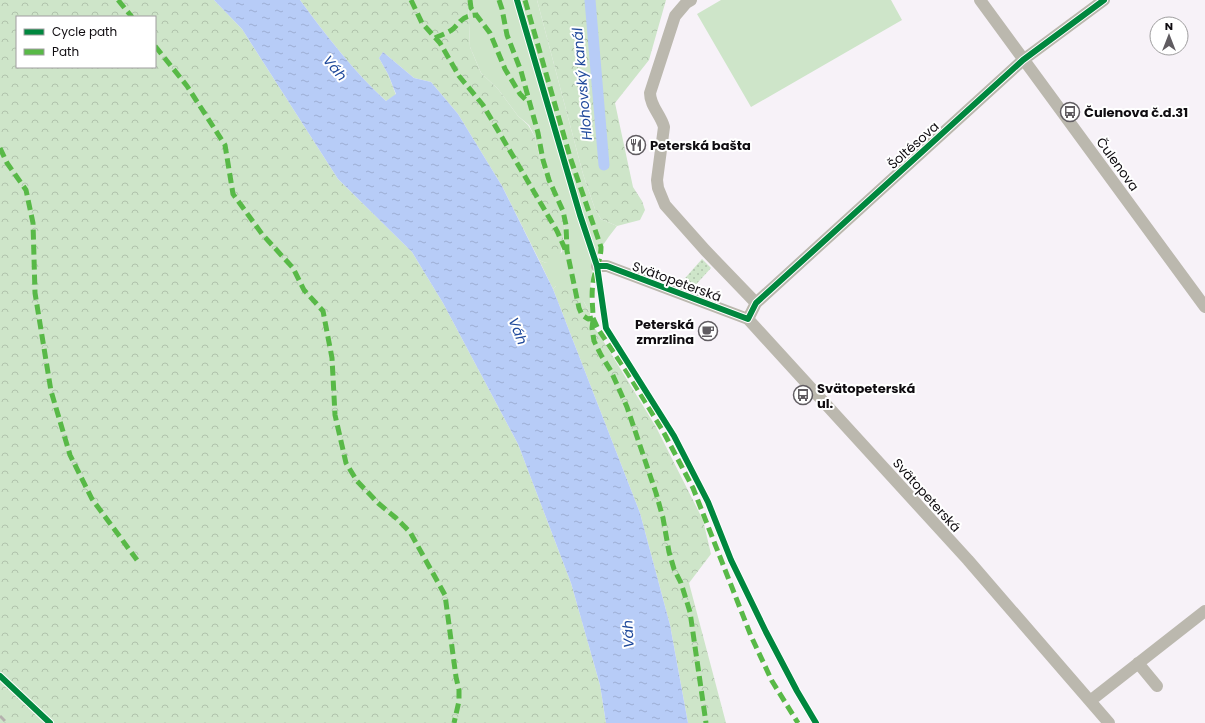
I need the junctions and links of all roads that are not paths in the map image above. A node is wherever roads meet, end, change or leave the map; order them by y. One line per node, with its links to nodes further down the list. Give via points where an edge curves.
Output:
1 (691, 0): 6 (street, Svätopeterská, via 686,2 675,16 650,93 664,127 658,188 665,205)
2 (980, 0): 4 (street, Čulenova)
3 (1104, 0): 4 (street, Šoltésova)
4 (1023, 60): 6 (street, Šoltésova); 7 (street, Čulenova)
5 (597, 266): 8 (street, Svätopeterská, via 607,266)
6 (756, 303): 8 (street, Šoltésova)
7 (1205, 307)
8 (748, 319): 12 (street, Svätopeterská, via 968,560)
9 (1205, 611): 10 (street)
10 (1138, 663): 11 (street); 12 (street)
11 (1157, 686)
12 (1090, 701): 13 (street, Svätopeterská)
13 (1109, 723)

